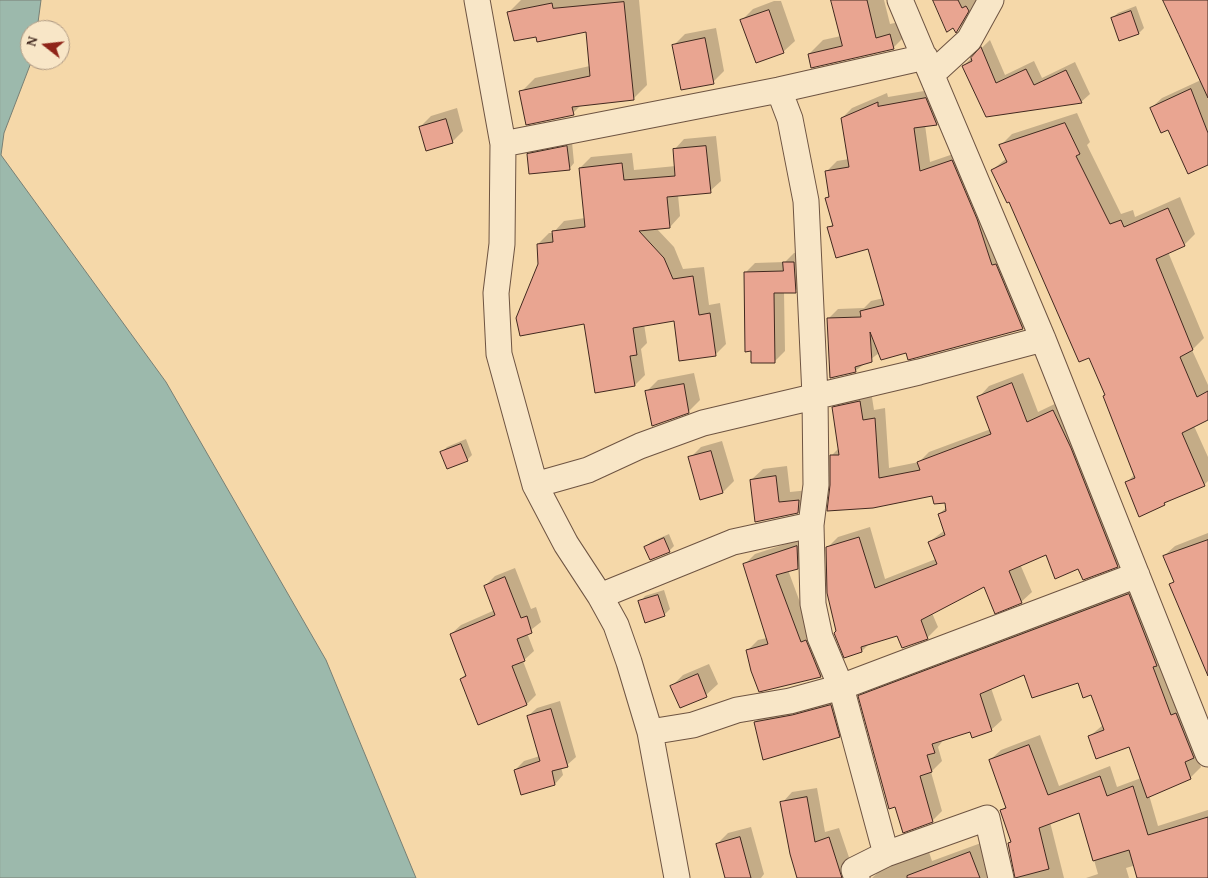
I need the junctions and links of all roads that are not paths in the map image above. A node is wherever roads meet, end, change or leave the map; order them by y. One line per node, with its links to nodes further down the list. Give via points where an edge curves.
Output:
1 (477, 0): 6 (street)
2 (900, 0): 4 (street)
3 (991, 0): 4 (street, via 969,40)
4 (928, 66): 5 (street); 7 (street)
5 (779, 90): 6 (street); 8 (street, via 790,120 806,201)
6 (503, 144): 9 (street, via 502,244 496,293 499,354)
7 (1043, 339): 8 (street); 11 (street)
8 (814, 396): 9 (street, via 704,423 640,446 588,470); 10 (street, via 816,485)
9 (536, 485): 12 (street, via 566,544)
10 (811, 525): 12 (street, via 733,542); 13 (street, via 813,604 820,636)
11 (1137, 576): 13 (street); 14 (street)
12 (600, 596): 15 (street, via 616,625)
13 (841, 687): 15 (street, via 737,710 693,725); 17 (street)
14 (1203, 724): 16 (street)
15 (650, 732): 18 (street)
16 (1208, 754)
17 (886, 854): 19 (street, via 854,870); 20 (street, via 987,818)
18 (677, 878)
19 (857, 878)
20 (1001, 878)

